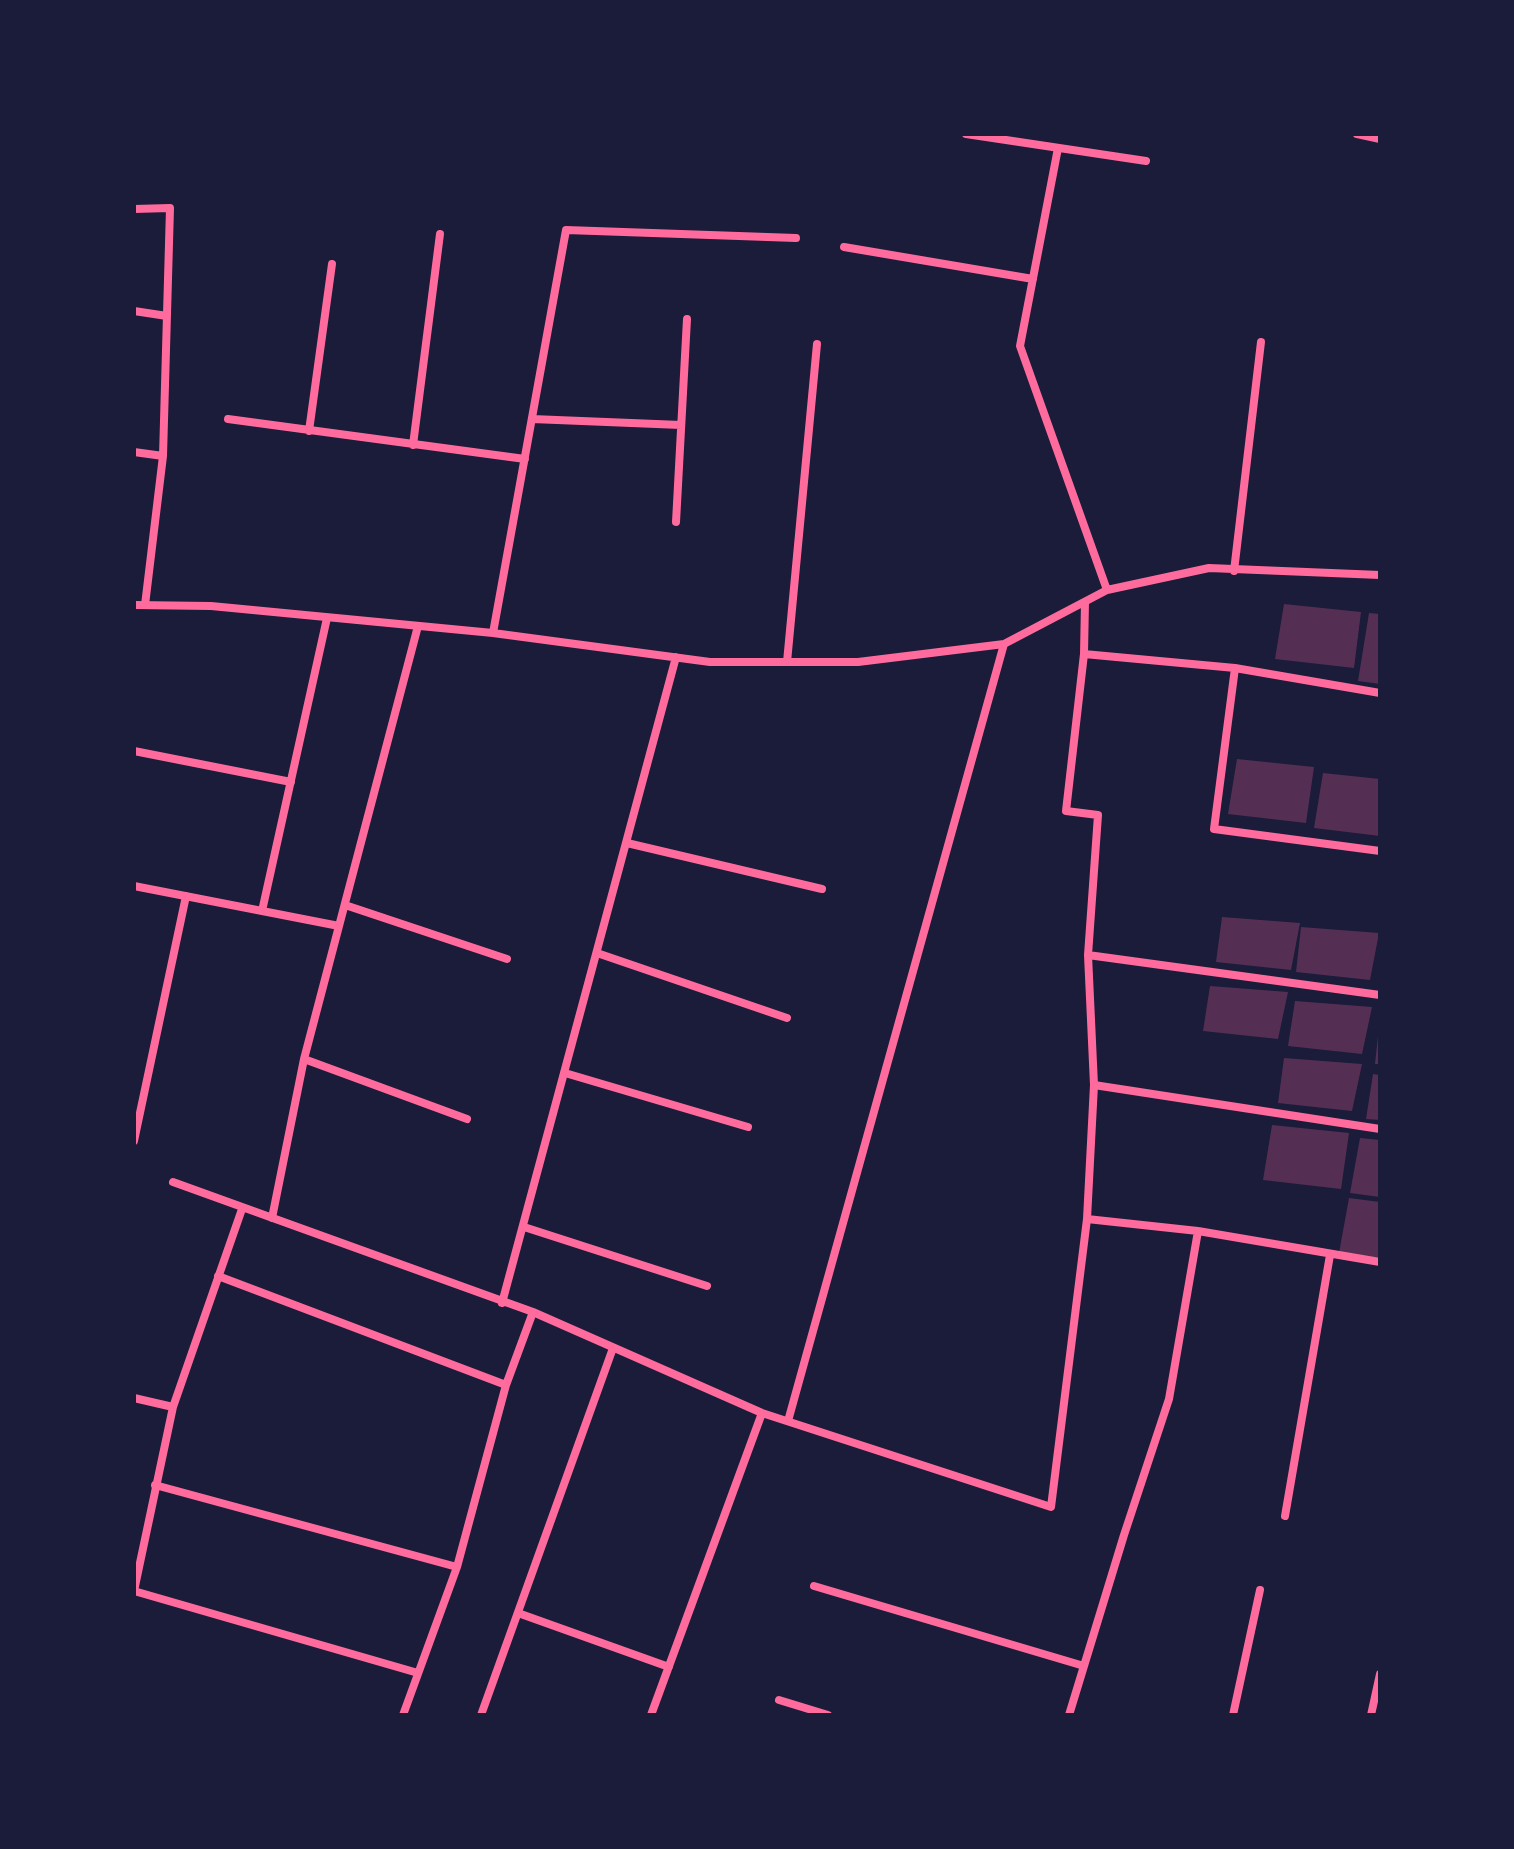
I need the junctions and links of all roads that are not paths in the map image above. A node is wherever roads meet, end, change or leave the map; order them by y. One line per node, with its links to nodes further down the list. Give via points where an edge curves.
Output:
1 (966, 134): 4 (street)
2 (1357, 134): 3 (street)
3 (1380, 139)
4 (1058, 148): 5 (street); 11 (street)
5 (1146, 161)
6 (134, 209): 13 (street, via 170,208)
7 (440, 234): 21 (street)
8 (796, 238): 18 (street, via 566,230)
9 (844, 247): 11 (street)
10 (332, 264): 20 (street)
11 (1033, 279): 28 (street, via 1020,346)
12 (134, 311): 13 (street)
13 (167, 316): 23 (street)
14 (687, 319): 19 (street)
15 (1261, 342): 26 (street)
16 (817, 344): 38 (street)
17 (228, 419): 20 (street)
18 (532, 419): 19 (street); 24 (street)
19 (681, 425): 25 (street)
20 (309, 431): 21 (street)
21 (413, 445): 24 (street)
22 (134, 452): 23 (street)
23 (163, 456): 31 (street)
24 (525, 459): 34 (street)
25 (676, 522)
26 (1234, 571): 27 (street); 28 (street, via 1209,568)
27 (1380, 575)
28 (1107, 590): 29 (street)
29 (1085, 602): 35 (street); 36 (street)
30 (134, 605): 31 (street)
31 (145, 605): 32 (street)
32 (327, 618): 33 (street); 42 (street)
33 (418, 626): 34 (street); 48 (street)
34 (493, 633): 37 (street)
35 (1004, 644): 38 (street, via 858,662); 80 (street)
36 (1084, 654): 39 (street); 52 (street, via 1066,811 1098,815)
37 (676, 657): 38 (street); 43 (street)
38 (787, 662)
39 (1235, 668): 40 (street); 44 (street, via 1214,829)
40 (1380, 693)
41 (134, 751): 42 (street)
42 (291, 782): 49 (street)
43 (627, 843): 46 (street); 51 (street)
44 (1380, 851)
45 (134, 886): 47 (street)
46 (822, 889)
47 (186, 896): 49 (street); 62 (street)
48 (345, 905): 50 (street); 53 (street)
49 (262, 911): 50 (street)
50 (339, 926): 56 (street)
51 (597, 953): 55 (street); 57 (street)
52 (1088, 955): 54 (street); 58 (street)
53 (507, 959)
54 (1380, 995)
55 (787, 1018)
56 (304, 1059): 59 (street); 65 (street)
57 (565, 1073): 60 (street); 67 (street)
58 (1094, 1085): 61 (street); 66 (street)
59 (467, 1119)
60 (748, 1127)
61 (1380, 1129)
62 (134, 1141)
63 (173, 1182): 64 (street)
64 (242, 1209): 65 (street); 71 (street)
65 (272, 1218): 73 (street)
66 (1087, 1219): 68 (street); 80 (street, via 1051,1507)
67 (524, 1227): 72 (street); 73 (street)
68 (1198, 1231): 69 (street); 88 (street, via 1169,1399)
69 (1330, 1255): 70 (street); 82 (street)
70 (1380, 1262)
71 (218, 1276): 76 (street); 78 (street)
72 (707, 1286)
73 (502, 1303): 74 (street)
74 (533, 1312): 75 (street); 76 (street)
75 (613, 1348): 79 (street); 87 (street)
76 (506, 1385): 83 (street)
77 (134, 1398): 78 (street)
78 (173, 1407): 81 (street)
79 (762, 1413): 80 (street); 89 (street)
80 (788, 1421)
81 (155, 1485): 83 (street); 86 (street)
82 (1285, 1516)
83 (457, 1567): 90 (street)
84 (814, 1586): 88 (street)
85 (1260, 1590): 98 (street)
86 (134, 1591): 90 (street)
87 (518, 1613): 89 (street); 94 (street)
88 (1084, 1666): 97 (street)
89 (669, 1667): 95 (street)
90 (418, 1673): 93 (street)
91 (1380, 1674): 99 (street)
92 (779, 1700): 96 (street)
93 (403, 1715)
94 (481, 1715)
95 (651, 1715)
96 (828, 1715)
97 (1069, 1715)
98 (1233, 1715)
99 (1371, 1715)

